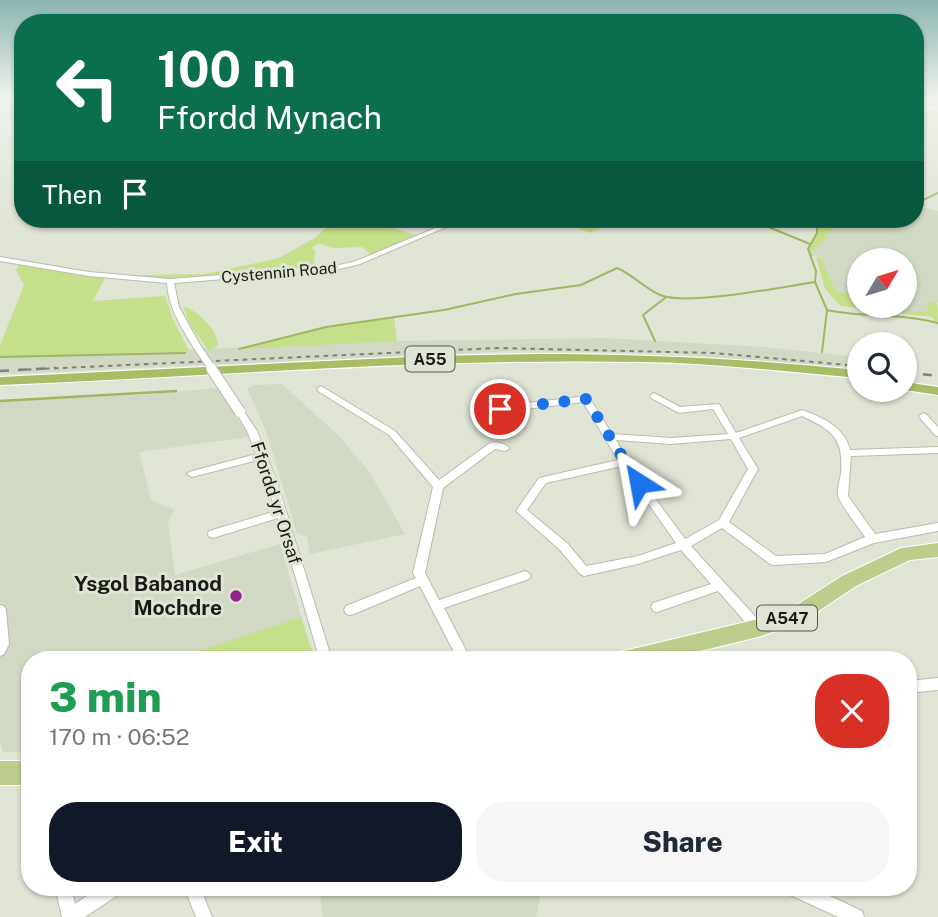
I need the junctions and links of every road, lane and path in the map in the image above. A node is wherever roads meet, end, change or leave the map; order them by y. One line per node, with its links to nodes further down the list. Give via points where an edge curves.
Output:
1 (442, 228): 3 (street, Cystennin Road, via 343,267)
2 (0, 259): 3 (street, Cystennin Road)
3 (170, 281): 22 (street, Ffordd yr Orsaf, bridge, via 170,295 181,321 252,430)
4 (847, 373): 6 (highway, A55, via 688,359 552,356)
5 (847, 379): 9 (highway, A55, via 670,365 505,363)
6 (0, 381)
7 (917, 381): 8 (highway)
8 (938, 384)
9 (0, 388)
10 (917, 388): 12 (highway)
11 (321, 389): 25 (street, via 391,433)
12 (938, 391)
13 (654, 396): 17 (street, via 678,410 716,406)
14 (500, 409): 18 (street, via 586,399)
15 (923, 416): 16 (street)
16 (938, 433)
17 (736, 436): 18 (street, via 671,441); 21 (street, via 802,413 832,425); 27 (street, via 753,469)
18 (611, 438): 23 (street)
19 (505, 448): 25 (street, via 493,445)
20 (938, 450): 21 (street)
21 (848, 453): 30 (street, via 844,496)
22 (260, 456): 24 (street); 26 (street, Ffordd yr Orsaf)
23 (624, 462): 31 (street); 31 (street, via 542,480 521,511 565,547 584,571)
24 (192, 474)
25 (438, 486): 34 (street, via 419,573)
26 (281, 513): 29 (street); 42 (street, Ffordd yr Orsaf)
27 (723, 523): 30 (street, via 774,561 827,558); 31 (street)
28 (938, 527): 30 (street)
29 (213, 534)
30 (872, 539)
31 (683, 545): 35 (street)
32 (938, 550): 40 (main road, A547, via 907,554 849,580 795,616)
33 (525, 576): 36 (street)
34 (423, 580): 36 (street); 39 (street)
35 (720, 586): 37 (street); 40 (street)
36 (436, 606): 43 (street)
37 (657, 607)
38 (0, 610): 41 (street)
39 (350, 610)
40 (758, 628): 44 (main road, A547)
41 (0, 650)
42 (323, 651)
43 (461, 651)
44 (662, 651)
45 (938, 684): 46 (street)
46 (917, 686)
47 (0, 773): 48 (main road)
48 (21, 773)
49 (65, 896): 53 (street)
50 (102, 896): 53 (street)
51 (196, 896): 54 (street)
52 (811, 896): 55 (street)
53 (71, 917)
54 (204, 917)
55 (856, 917)

